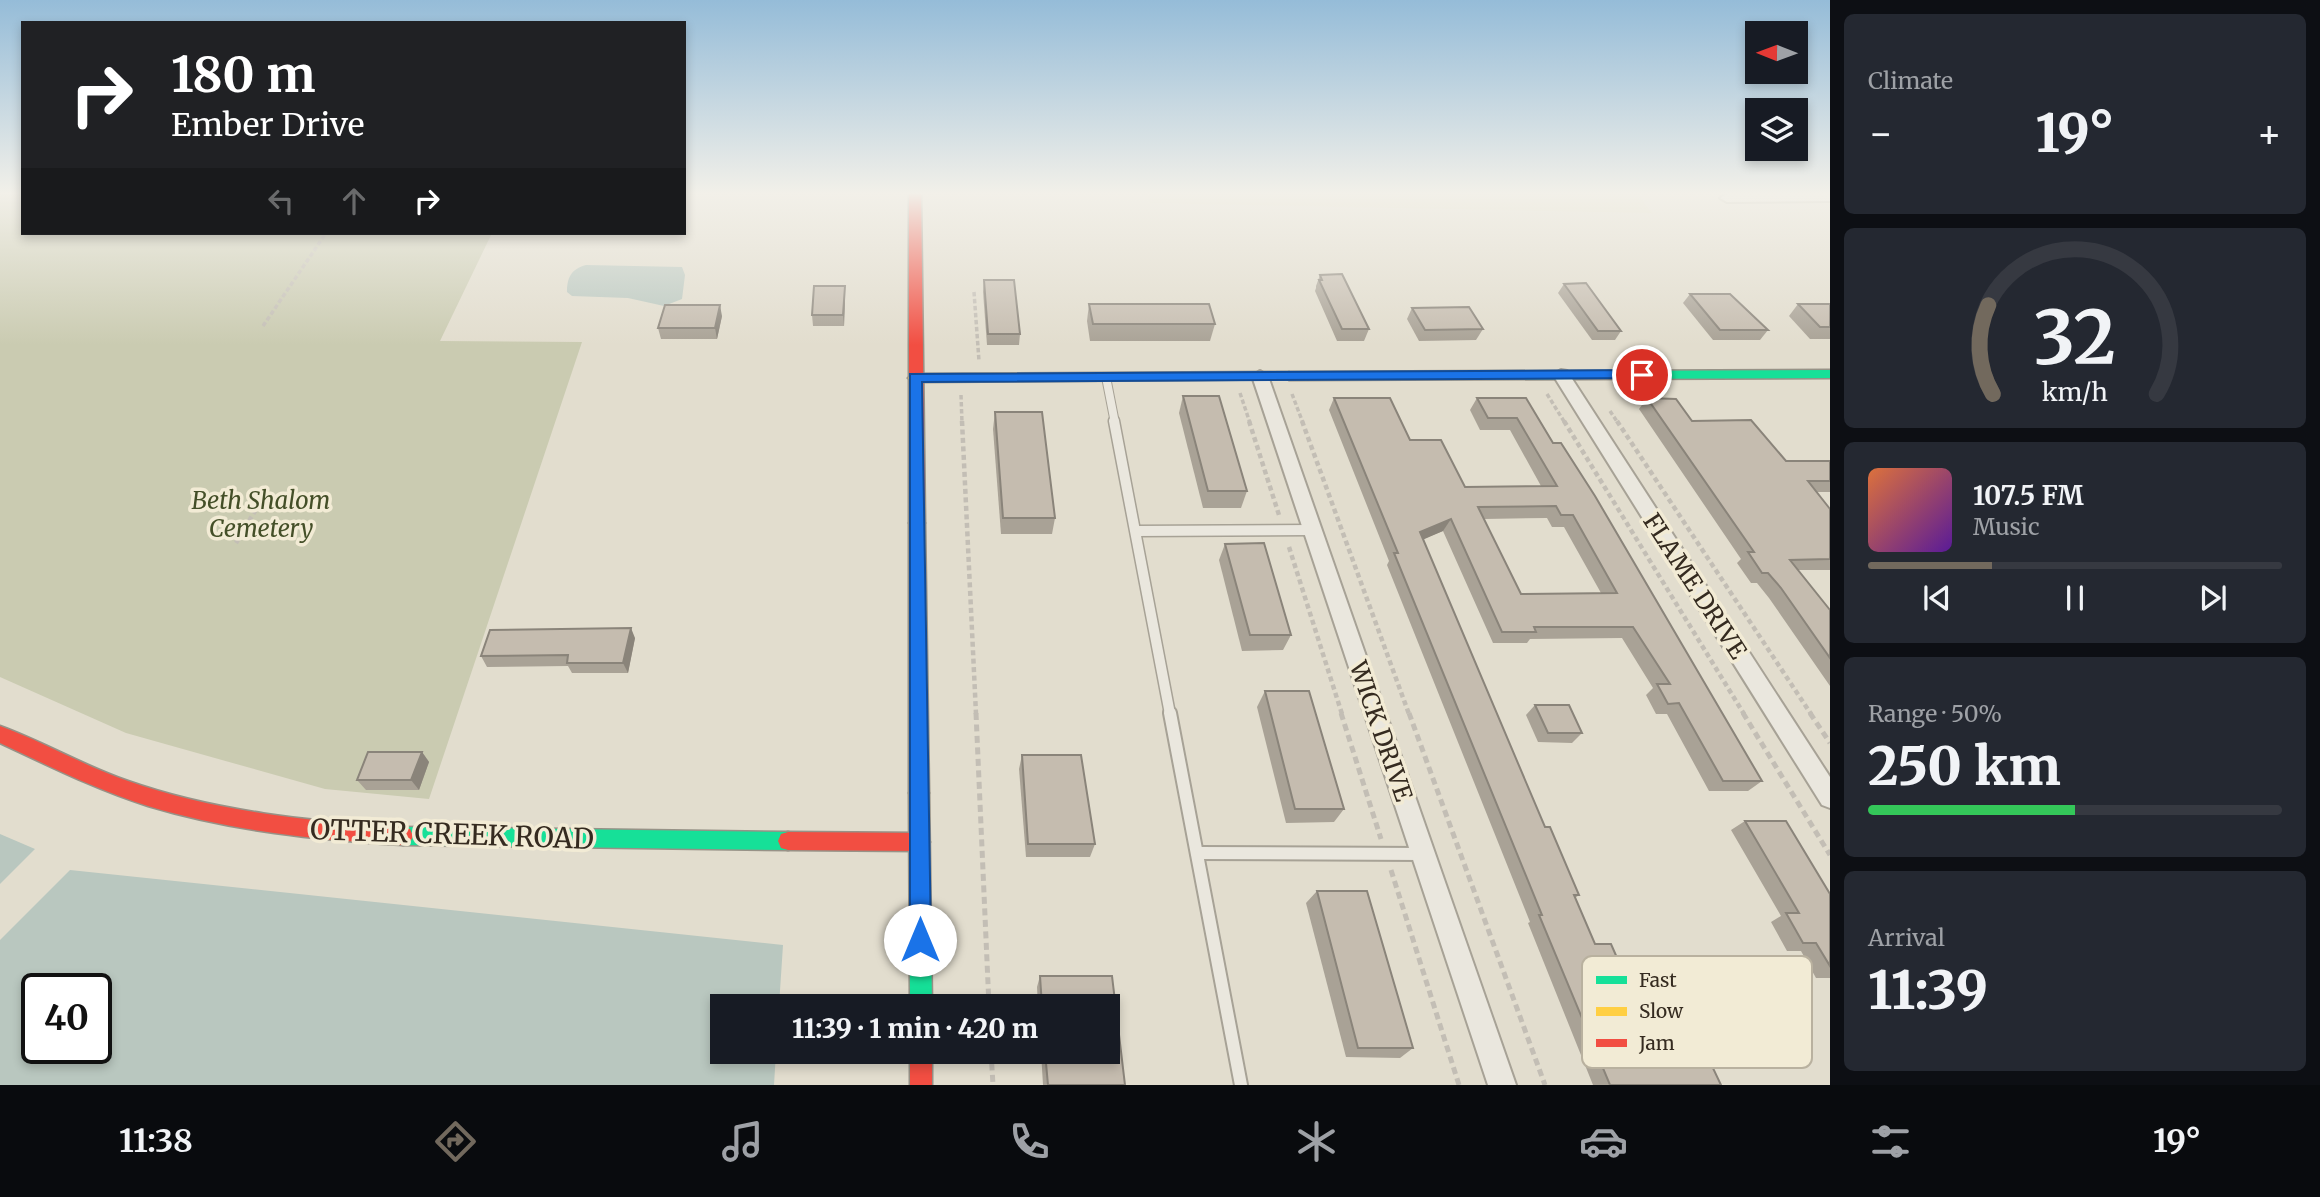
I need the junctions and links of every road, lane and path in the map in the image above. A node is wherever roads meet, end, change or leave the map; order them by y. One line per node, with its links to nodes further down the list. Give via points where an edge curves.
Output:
1 (319, 244): 4 (path)
2 (915, 244): 10 (street)
3 (974, 292): 12 (path)
4 (263, 326)
5 (1830, 374): 7 (street)
6 (1561, 375): 7 (street); 9 (street); 23 (street, FLAME DRIVE)
7 (1588, 375): 22 (path)
8 (1233, 376): 9 (street); 13 (street); 17 (path)
9 (1260, 376): 18 (street, WICK DRIVE)
10 (915, 377): 11 (street); 24 (street)
11 (960, 377): 12 (street); 30 (path)
12 (980, 377): 13 (street)
13 (1106, 377): 19 (lane)
14 (1292, 393): 38 (path)
15 (1547, 393): 28 (path)
16 (265, 494): 20 (path)
17 (1284, 530): 18 (lane); 19 (lane); 26 (path)
18 (1312, 530): 27 (street, WICK DRIVE)
19 (1136, 531): 25 (lane)
20 (236, 543)
21 (0, 734): 24 (street, OTTER CREEK ROAD, via 95,778 170,803 275,826 455,840)
22 (1830, 743)
23 (1830, 797)
24 (919, 842): 29 (street)
25 (1197, 853): 26 (lane); 35 (lane)
26 (1386, 854): 27 (lane); 36 (path)
27 (1423, 854): 37 (street, WICK DRIVE)
28 (1830, 855)
29 (921, 994)
30 (988, 994)
31 (921, 1064): 33 (street)
32 (992, 1064): 34 (path)
33 (921, 1085)
34 (993, 1085)
35 (1241, 1085)
36 (1460, 1085)
37 (1502, 1085)
38 (1545, 1085)

